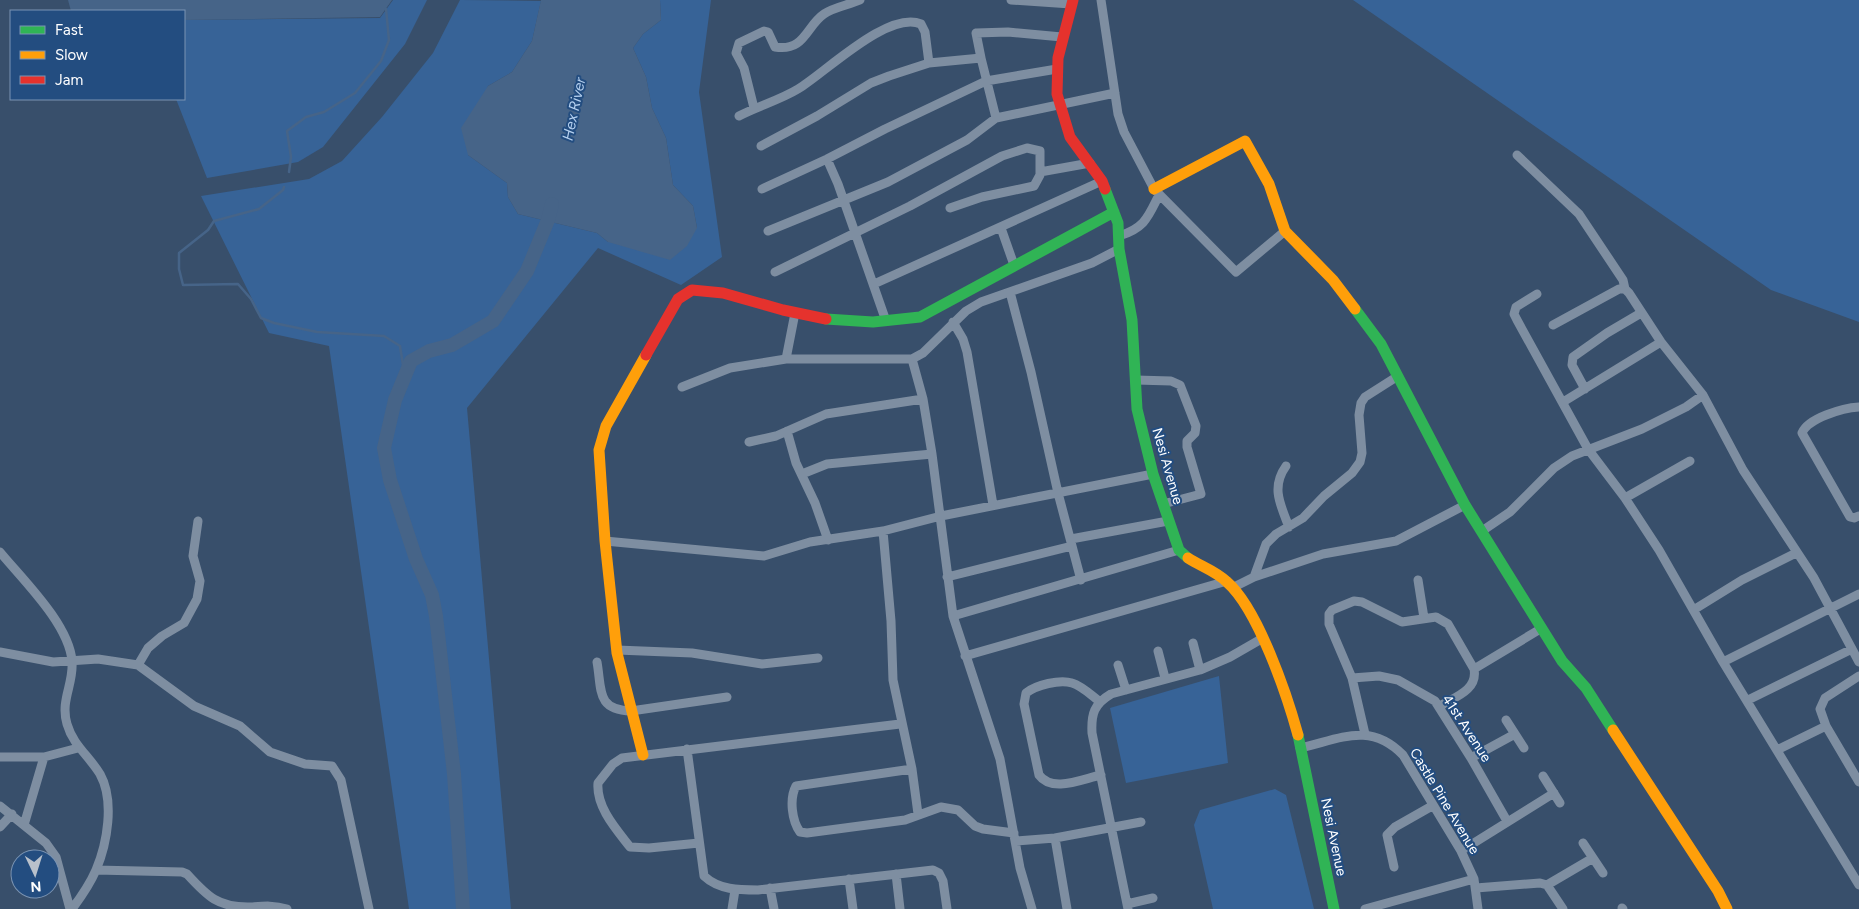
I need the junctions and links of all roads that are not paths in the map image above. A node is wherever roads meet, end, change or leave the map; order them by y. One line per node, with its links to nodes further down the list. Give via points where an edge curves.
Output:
1 (860, 0): 12 (street, via 822,15 798,43 775,47 768,32 764,31 739,43 736,53 744,68)
2 (1011, 0): 4 (street)
3 (1101, 0): 10 (street)
4 (1072, 2): 5 (street, Nesi Avenue)
5 (1062, 36): 6 (street, via 976,33); 8 (street, Nesi Avenue)
6 (981, 58): 7 (street); 9 (street)
7 (930, 63): 12 (street, via 921,24 891,27 850,49 796,91); 15 (street, via 870,83)
8 (1057, 69): 9 (street); 11 (street, Nesi Avenue)
9 (986, 81): 14 (street); 17 (street)
10 (1115, 93): 11 (street); 22 (street, via 1124,132)
11 (1060, 105): 14 (street); 18 (street, Nesi Avenue, via 1070,137)
12 (754, 108): 13 (street)
13 (739, 116)
14 (996, 118): 23 (street, via 967,140 888,182)
15 (760, 146)
16 (1517, 155): 35 (street, via 1579,214 1623,280)
17 (828, 159): 21 (street); 23 (street)
18 (1090, 163): 19 (street); 20 (street, Nesi Avenue)
19 (1040, 172): 24 (street, via 1034,186 982,197); 29 (street, via 1040,151 1027,148 1002,156 953,184)
20 (1102, 182): 25 (street, Nesi Avenue); 26 (street)
21 (762, 188)
22 (1156, 192): 28 (street, via 1236,272); 28 (street, via 1245,141 1269,184); 30 (street, via 1146,221 1134,232)
23 (844, 199): 27 (street); 29 (street)
24 (950, 208)
25 (1114, 212): 30 (street, Nesi Avenue); 32 (street)
26 (1001, 228): 32 (street); 34 (street)
27 (768, 231)
28 (1285, 231): 46 (street, via 1333,280 1381,344)
29 (854, 232): 33 (street); 34 (street)
30 (1119, 236): 31 (street, Nesi Avenue)
31 (1119, 249): 36 (street, via 1092,263); 47 (street, Nesi Avenue, via 1132,320)
32 (1014, 265): 40 (street, via 920,317)
33 (775, 272)
34 (874, 284): 40 (street)
35 (1625, 290): 38 (street); 42 (street, via 1615,291)
36 (1010, 292): 41 (street, via 981,302); 62 (street)
37 (1537, 294): 52 (street, via 1516,307 1514,314)
38 (1641, 313): 43 (street); 49 (street, via 1573,357 1572,365)
39 (795, 314): 40 (street, via 850,321); 44 (street); 75 (street, via 698,290 688,290 678,299 601,439 599,458)
40 (886, 321)
41 (953, 322): 45 (street, via 923,353); 65 (street, via 967,352)
42 (1553, 325)
43 (1661, 342): 49 (street); 50 (street)
44 (786, 359): 45 (street); 48 (street, via 730,368)
45 (912, 359): 51 (street)
46 (1398, 376): 66 (street, via 1415,414); 71 (street, via 1361,403 1360,462 1303,518)
47 (1136, 380): 61 (street, Nesi Avenue, via 1138,409); 64 (street, via 1161,380 1180,385 1196,426 1186,446 1201,494)
48 (682, 387)
49 (1585, 388): 52 (street)
50 (1703, 395): 56 (street, via 1642,429); 79 (street, via 1743,470)
51 (923, 399): 54 (street, via 826,414); 57 (street)
52 (1563, 402): 56 (street)
53 (1859, 407): 68 (street, via 1825,416 1804,428 1802,433 1850,517)
54 (787, 431): 55 (street); 60 (street)
55 (749, 442)
56 (1588, 449): 63 (street); 73 (street, via 1554,468 1510,512)
57 (932, 454): 60 (street, via 827,464); 67 (street)
58 (1690, 461): 63 (street)
59 (1286, 466): 71 (street, via 1278,477 1278,488)
60 (802, 474): 74 (street)
61 (1153, 474): 62 (street); 64 (street, Nesi Avenue)
62 (1058, 493): 65 (street); 76 (street)
63 (1625, 498): 87 (street)
64 (1163, 504): 70 (street, Nesi Avenue)
65 (993, 505): 67 (street)
66 (1466, 505): 73 (street); 81 (street, via 1396,541 1324,554)
67 (941, 516): 72 (street); 80 (street)
68 (1859, 516)
69 (198, 521): 103 (street, via 193,556 200,581 197,599 184,623 148,648)
70 (1168, 521): 76 (street); 77 (street, Nesi Avenue)
71 (1289, 527): 81 (street, via 1266,544)
72 (883, 531): 74 (street); 117 (street, via 891,620 892,680)
73 (1482, 531): 90 (street)
74 (828, 540): 75 (street, via 764,556)
75 (605, 541): 94 (street)
76 (1071, 542): 80 (street); 82 (street)
77 (1179, 550): 82 (street); 84 (street, Nesi Avenue)
78 (0, 552): 99 (street, via 38,595 68,643)
79 (1796, 553): 86 (street); 87 (street, via 1742,580)
80 (947, 577): 88 (street)
81 (1254, 577): 84 (street)
82 (1081, 580): 88 (street)
83 (1418, 580): 89 (street)
84 (1231, 584): 91 (street, Nesi Avenue); 97 (street)
85 (1859, 594): 86 (street)
86 (1831, 607): 93 (street); 101 (street)
87 (1695, 609): 101 (street)
88 (953, 616): 97 (street)
89 (1424, 618): 105 (street, via 1442,619); 109 (street, via 1402,622 1354,601 1332,610 1329,624)
90 (1542, 628): 105 (street); 178 (street, via 1562,661 1591,696)
91 (1263, 638): 106 (street); 122 (street, Nesi Avenue, via 1283,687)
92 (1193, 643): 106 (street)
93 (1852, 649): 102 (street); 112 (street)
94 (617, 650): 98 (street, via 692,653 762,664); 115 (street)
95 (1158, 651): 108 (street)
96 (0, 652): 99 (street, via 53,662)
97 (965, 656): 145 (street, via 1000,759)
98 (818, 658)
99 (72, 661): 103 (street, via 113,660); 121 (street, via 71,679 64,698 65,715)
100 (597, 662): 115 (street, via 603,698 608,706)
101 (1723, 662): 112 (street)
102 (1859, 662)
103 (138, 665): 166 (street, via 194,706 240,726 270,752 305,764 332,766 341,780)
104 (1118, 665): 110 (street)
105 (1474, 669): 114 (street, via 1474,684)
106 (1200, 670): 108 (street)
107 (1859, 676): 118 (street, via 1821,704 1820,717)
108 (1165, 678): 110 (street)
109 (1352, 678): 114 (street, 41st Avenue, via 1379,676 1398,680 1413,686); 119 (street)
110 (1126, 690): 113 (street)
111 (727, 697): 115 (street)
112 (1748, 700): 125 (street)
113 (1099, 701): 131 (street, via 1091,727); 131 (street, via 1082,687 1066,682 1030,690 1024,704 1039,775 1044,782 1062,783)
114 (1440, 706): 129 (street, 41st Avenue)
115 (631, 711): 126 (street)
116 (1506, 720): 120 (street)
117 (900, 724): 124 (street); 130 (street)
118 (1826, 726): 125 (street); 133 (street)
119 (1365, 734): 122 (street); 137 (street, Castle Pine Avenue, via 1386,741 1403,755)
120 (1515, 734): 123 (street); 129 (street)
121 (78, 748): 128 (street); 152 (street, via 104,781 108,810 106,834)
122 (1300, 748): 174 (street, Nesi Avenue)
123 (1524, 748)
124 (687, 750): 126 (street); 147 (street)
125 (1777, 750): 158 (street)
126 (643, 755): 147 (street, via 622,758 598,783 598,799 614,826 630,847 637,849)
127 (0, 757): 128 (street)
128 (44, 757): 142 (street)
129 (1471, 758): 141 (street, 41st Avenue)
130 (912, 769): 139 (street); 139 (street, via 796,786 792,793 794,824 800,832 807,833 905,820)
131 (1101, 775): 144 (street)
132 (1543, 776): 134 (street)
133 (1859, 782)
134 (1554, 793): 135 (street); 141 (street)
135 (1560, 803)
136 (0, 806): 138 (street)
137 (1432, 806): 149 (street, Castle Pine Avenue); 151 (street, via 1387,835)
138 (12, 814): 142 (street); 143 (street)
139 (918, 814): 145 (street, via 941,807 958,810 976,826)
140 (1141, 822): 144 (street)
141 (1507, 822): 149 (street)
142 (24, 825): 164 (street, via 46,843 56,857)
143 (0, 827)
144 (1111, 828): 146 (street); 163 (street)
145 (1015, 837): 146 (street); 172 (street)
146 (1055, 838): 173 (street)
147 (699, 843): 160 (street, via 704,876 711,883)
148 (1583, 843): 150 (street)
149 (1461, 851): 156 (street, Castle Pine Avenue)
150 (1593, 858): 153 (street); 157 (street)
151 (1394, 866)
152 (96, 870): 164 (street); 165 (street, via 182,872 212,900 244,907 278,906)
153 (1604, 873)
154 (896, 874): 155 (street); 170 (street); 171 (street, via 939,872)
155 (849, 878): 159 (street); 169 (street)
156 (1475, 883): 157 (street, via 1530,882); 162 (street); 176 (street, Castle Pine Avenue)
157 (1547, 885): 177 (street)
158 (1859, 886)
159 (770, 888): 160 (street); 168 (street)
160 (735, 890): 167 (street)
161 (1153, 898): 163 (street)
162 (1393, 905): 175 (street)
163 (1128, 907)
164 (71, 909)
165 (287, 909)
166 (369, 909)
167 (732, 909)
168 (774, 909)
169 (853, 909)
170 (900, 909)
171 (947, 909)
172 (1032, 909)
173 (1067, 909)
174 (1334, 909)
175 (1365, 909)
176 (1478, 909)
177 (1563, 909)
178 (1727, 909)

